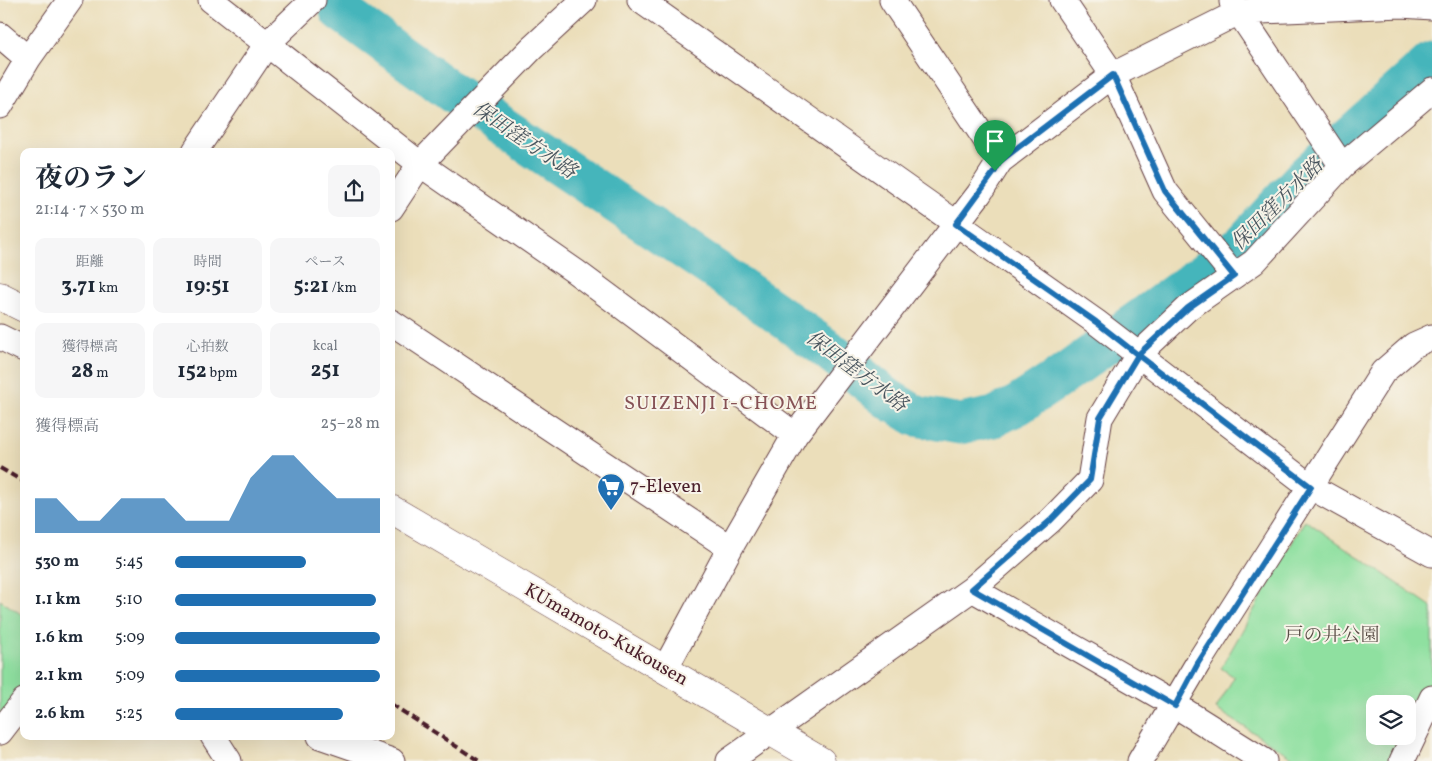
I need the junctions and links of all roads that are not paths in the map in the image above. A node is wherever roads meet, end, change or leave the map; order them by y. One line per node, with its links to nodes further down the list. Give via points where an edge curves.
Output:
1 (70, 0): 13 (street)
2 (211, 0): 12 (street)
3 (314, 0): 12 (street)
4 (584, 0): 19 (street, via 531,49)
5 (640, 0): 22 (street)
6 (892, 0): 18 (street)
7 (1062, 0): 14 (street)
8 (1400, 2): 9 (street); 10 (street)
9 (1235, 6): 14 (street); 20 (street)
10 (1432, 7)
11 (0, 36): 13 (street)
12 (267, 44): 17 (street); 19 (street)
13 (28, 59): 16 (street)
14 (1113, 75): 18 (street); 23 (street, via 1165,191)
15 (1432, 90): 20 (street)
16 (0, 106)
17 (197, 148)
18 (1000, 161): 22 (street)
19 (420, 164): 21 (street); 31 (street, via 576,272)
20 (1342, 166): 23 (street, via 1254,262)
21 (395, 202)
22 (956, 224): 30 (street); 31 (street)
23 (1234, 276): 30 (street, via 1188,308)
24 (0, 296): 25 (main road)
25 (20, 306)
26 (395, 325): 34 (street)
27 (0, 337): 29 (street)
28 (1432, 337): 32 (street, via 1414,345 1383,372)
29 (20, 347)
30 (1138, 355): 32 (street); 36 (street, via 1100,418 1090,480 1051,520)
31 (795, 435): 34 (street)
32 (1311, 487): 35 (street); 40 (street, via 1198,663)
33 (395, 511): 37 (main road, KUmamoto-Kukousen)
34 (730, 548): 37 (street)
35 (1432, 554)
36 (972, 589): 40 (street); 41 (street)
37 (665, 669): 41 (main road, KUmamoto-Kukousen)
38 (1432, 698): 51 (street)
39 (20, 706): 42 (street)
40 (1175, 706): 49 (street); 50 (street)
41 (769, 731): 47 (street); 48 (main road, KUmamoto-Kukousen)
42 (0, 732)
43 (216, 740): 45 (street)
44 (332, 740): 46 (street)
45 (229, 761)
46 (392, 761)
47 (729, 761)
48 (821, 761)
49 (1140, 761)
50 (1264, 761)
51 (1402, 761)

